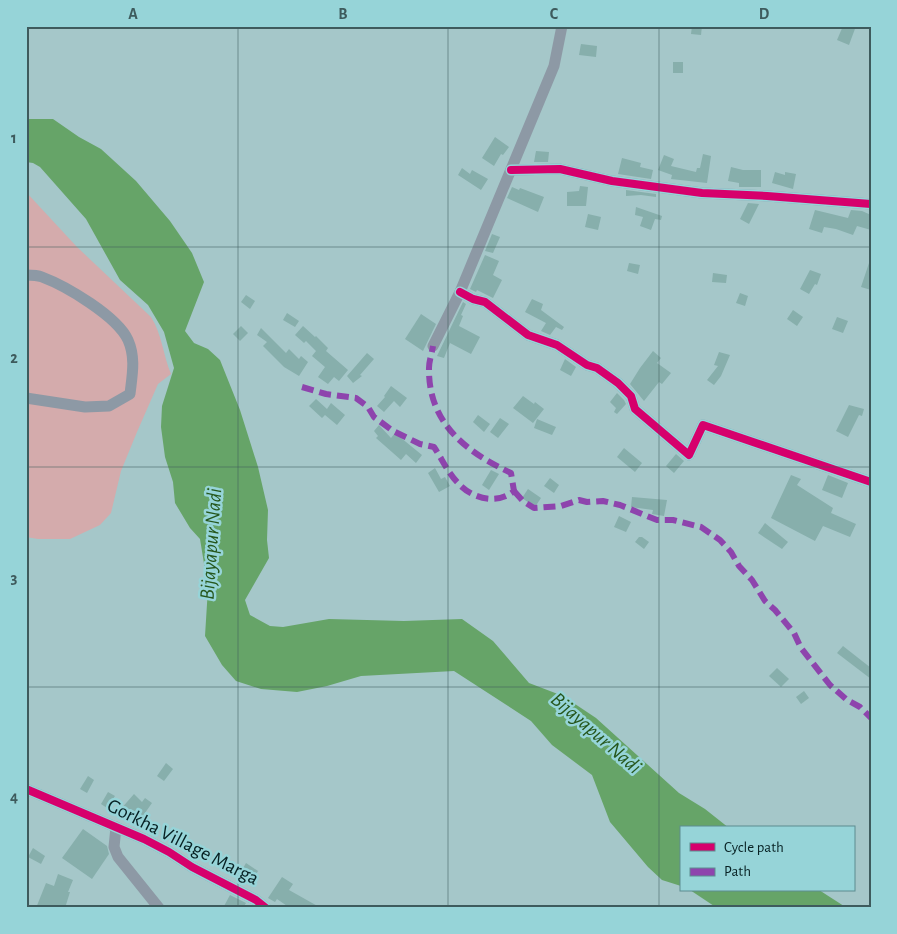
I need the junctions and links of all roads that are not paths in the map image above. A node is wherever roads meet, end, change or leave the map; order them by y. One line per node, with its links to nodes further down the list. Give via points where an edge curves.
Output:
1 (562, 26): 2 (street, via 554,66)
2 (511, 170): 3 (street, via 560,170 612,181 702,192); 5 (street)
3 (871, 204)
4 (26, 275): 7 (street, via 40,276 92,303 118,326 128,340 134,363 130,394 109,406 85,407)
5 (460, 292): 6 (street); 8 (street, via 485,302 528,335 557,345 597,368 618,383 630,396 635,409 689,455 703,425)
6 (433, 346)
7 (26, 398)
8 (871, 482)
9 (26, 789): 10 (street, Gorkha Village Marga)
10 (116, 827): 11 (street, via 114,846 118,857); 12 (street, Gorkha Village Marga, via 169,852)
11 (159, 908)
12 (266, 908)

